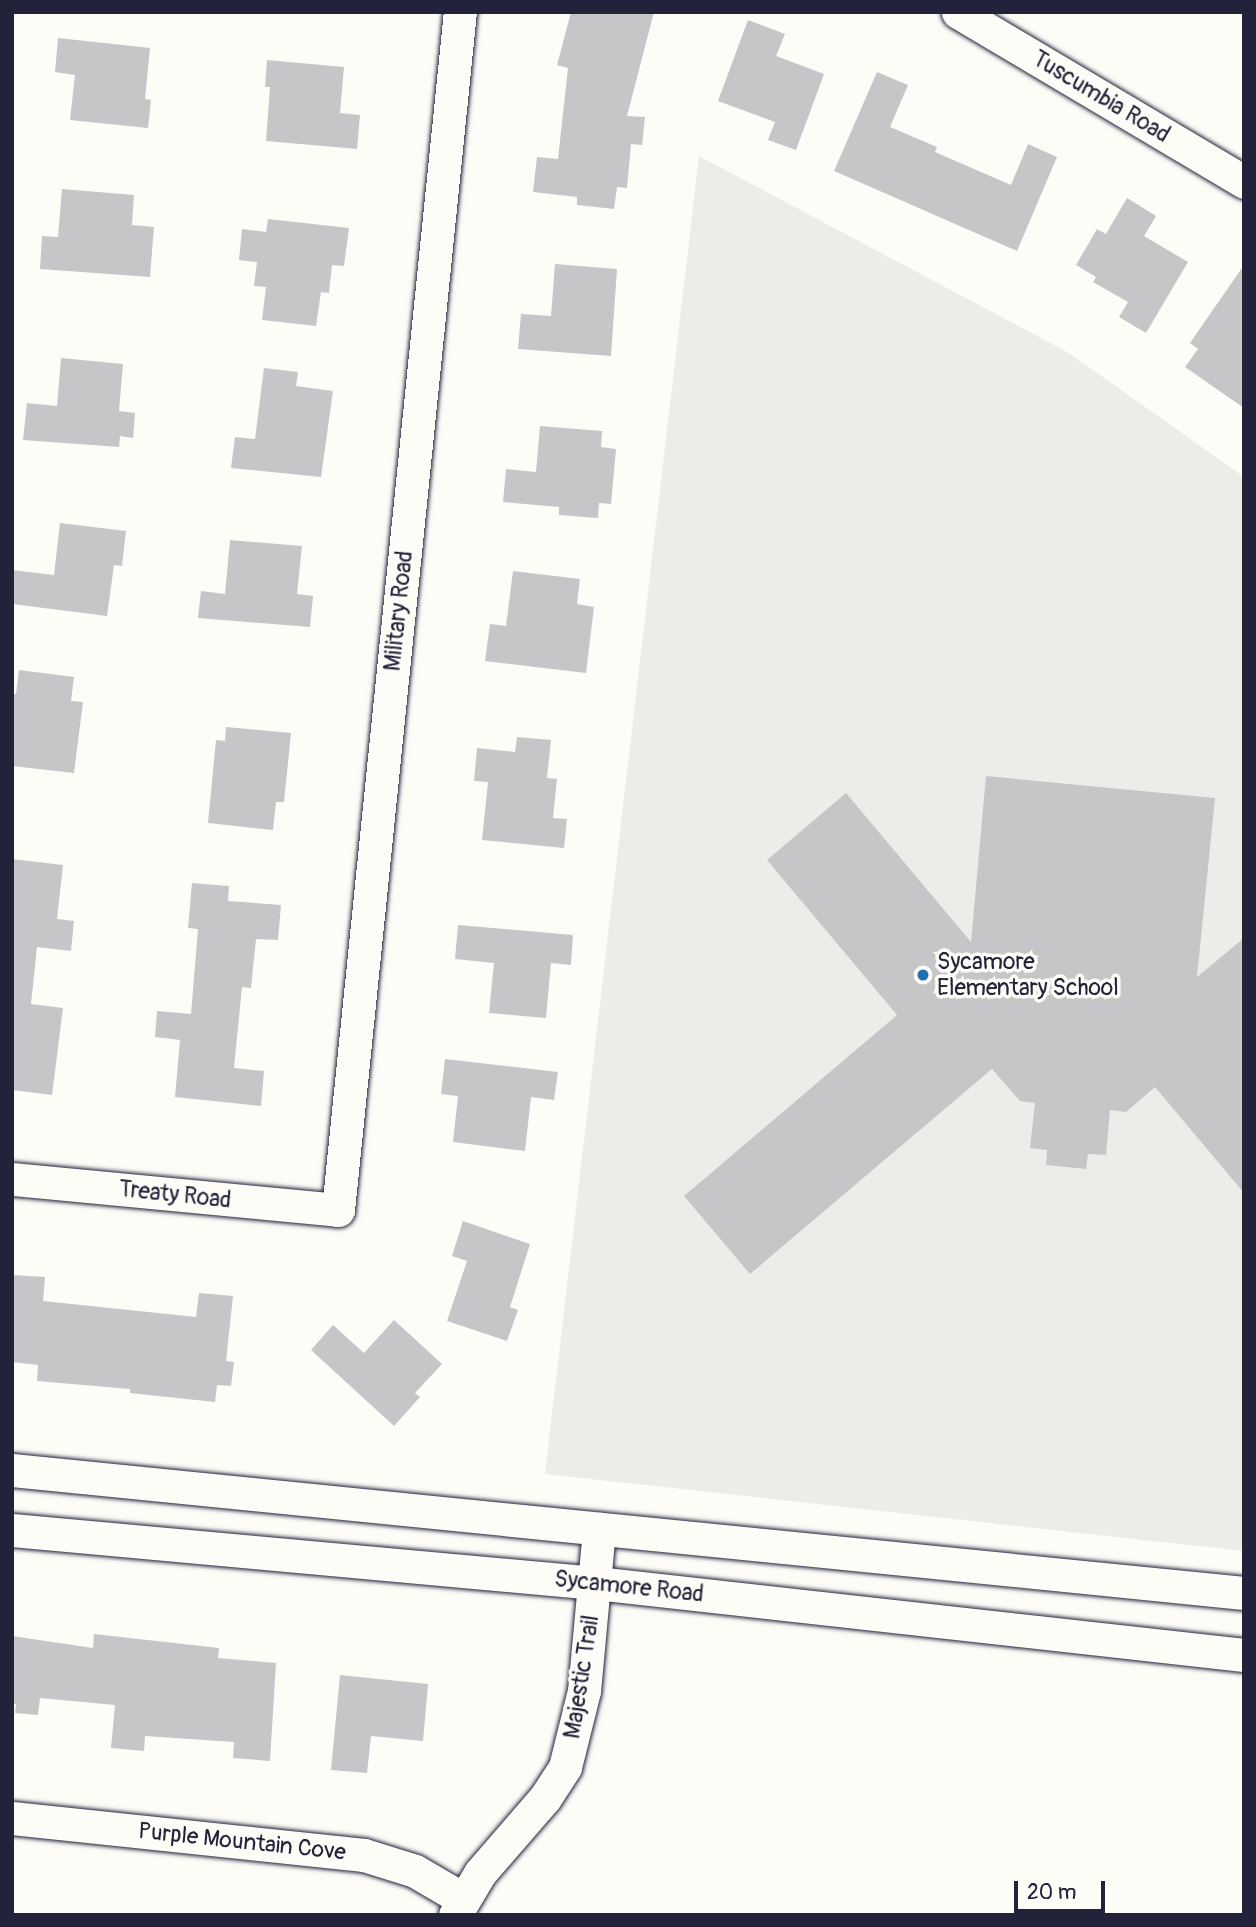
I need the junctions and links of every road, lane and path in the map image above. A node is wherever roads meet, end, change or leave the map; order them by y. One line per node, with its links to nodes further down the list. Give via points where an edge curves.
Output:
1 (460, 12): 5 (street, Military Road)
2 (958, 12): 3 (street, Tuscumbia Road)
3 (1244, 182)
4 (12, 1179): 5 (street, Treaty Road)
5 (338, 1210)
6 (12, 1470): 7 (street)
7 (599, 1528): 9 (street, Majestic Trail); 10 (street)
8 (12, 1530): 9 (street, Sycamore Road)
9 (596, 1583): 11 (street, Sycamore Road); 13 (street, Majestic Trail, via 584,1691 565,1767)
10 (1244, 1593)
11 (1244, 1655)
12 (12, 1818): 13 (street, Purple Mountain Cove, via 364,1855 415,1871)
13 (459, 1907)

